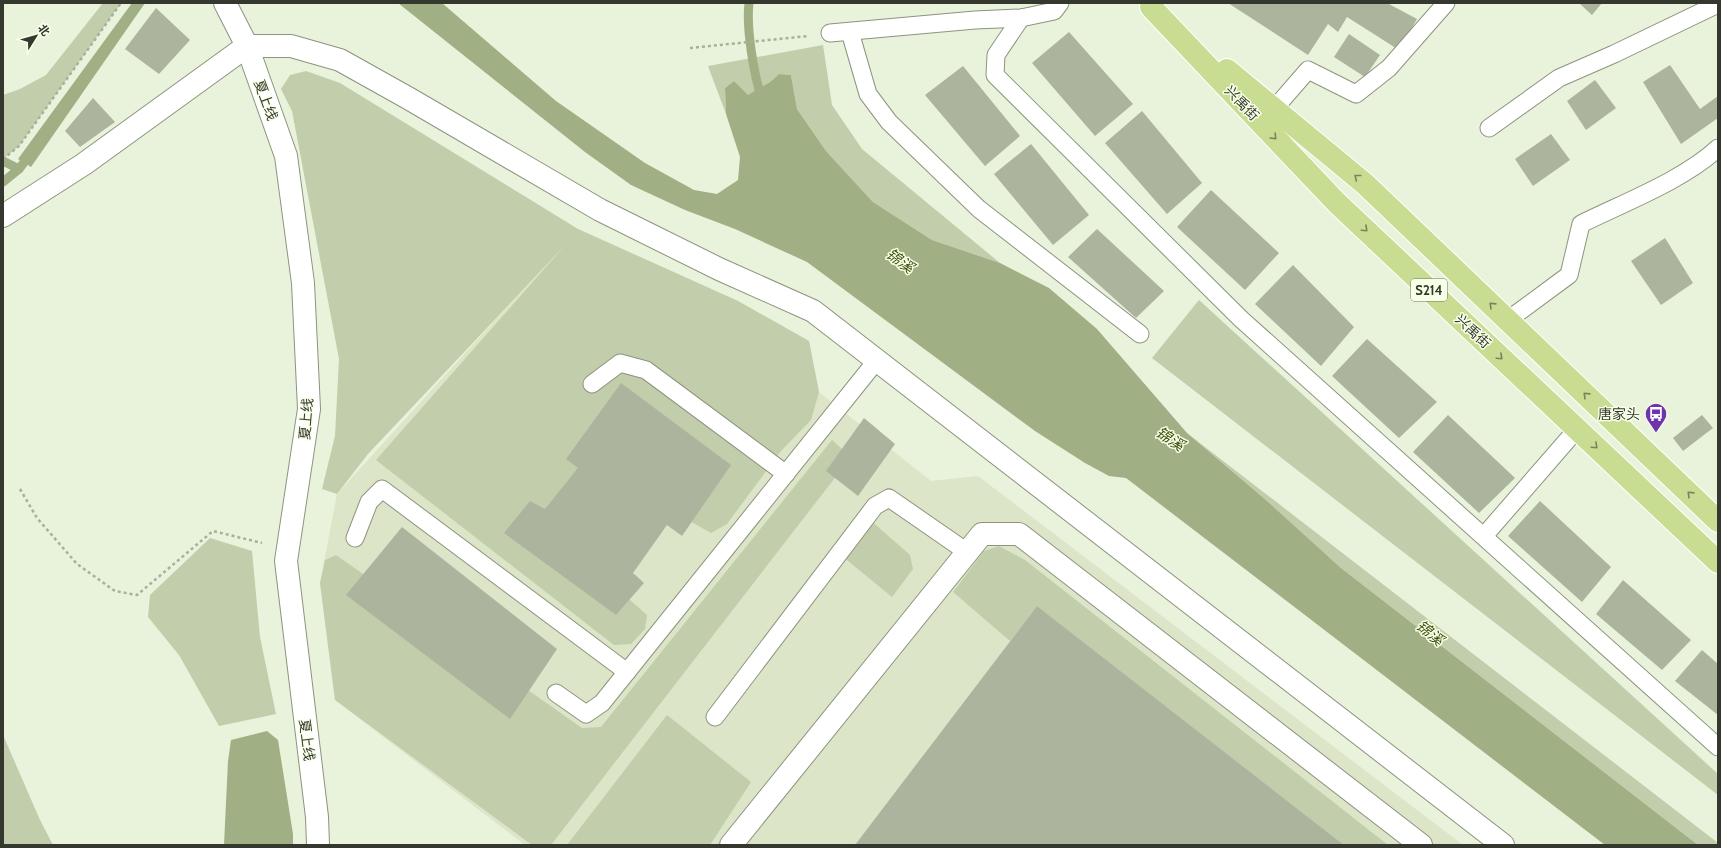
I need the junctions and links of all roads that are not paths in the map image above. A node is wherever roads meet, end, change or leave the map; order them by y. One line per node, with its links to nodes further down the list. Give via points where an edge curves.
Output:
1 (1060, 3): 6 (lane, via 1054,11)
2 (1446, 3): 10 (lane, via 1389,68 1356,94 1308,70)
3 (1718, 4): 11 (lane, via 1558,78)
4 (226, 5): 9 (street, 夏上线)
5 (1148, 5): 10 (main road, 兴禹街 / S214); 18 (main road, 兴禹街 / S214, one-way to 18, via 1337,203)
6 (1021, 18): 7 (lane); 21 (lane, via 996,55 995,75 1241,319)
7 (850, 32): 8 (lane); 15 (lane, via 868,94 889,122 979,209)
8 (830, 33)
9 (247, 46): 13 (street, via 84,164); 16 (street, via 291,46 340,60 600,210 719,269 813,311); 29 (street, 夏上线, via 286,156 303,283 309,409 286,561 317,817)
10 (1274, 109): 14 (main road, 兴禹街 / S214, one-way to 10, via 1365,184)
11 (1489, 128)
12 (1718, 148): 14 (lane, via 1676,177 1581,224 1569,275)
13 (3, 216)
14 (1508, 320): 20 (main road, 兴禹街 / S214, one-way to 14)
15 (1140, 334)
16 (877, 360): 19 (lane); 32 (street)
17 (592, 384): 19 (lane, via 620,363 646,370)
18 (1577, 429): 21 (lane); 24 (main road, 兴禹街 / S214, one-way to 24)
19 (786, 474): 25 (lane)
20 (1718, 521)
21 (1484, 536): 28 (lane)
22 (355, 538): 25 (lane, via 369,502 382,490)
23 (967, 552): 27 (lane, via 888,498 875,506); 30 (street); 31 (street, via 982,534 1020,534)
24 (1718, 562)
25 (627, 672): 26 (lane, via 602,703 586,714)
26 (556, 693)
27 (715, 717)
28 (1718, 747)
29 (318, 845)
30 (730, 845)
31 (1421, 845)
32 (1503, 845)

